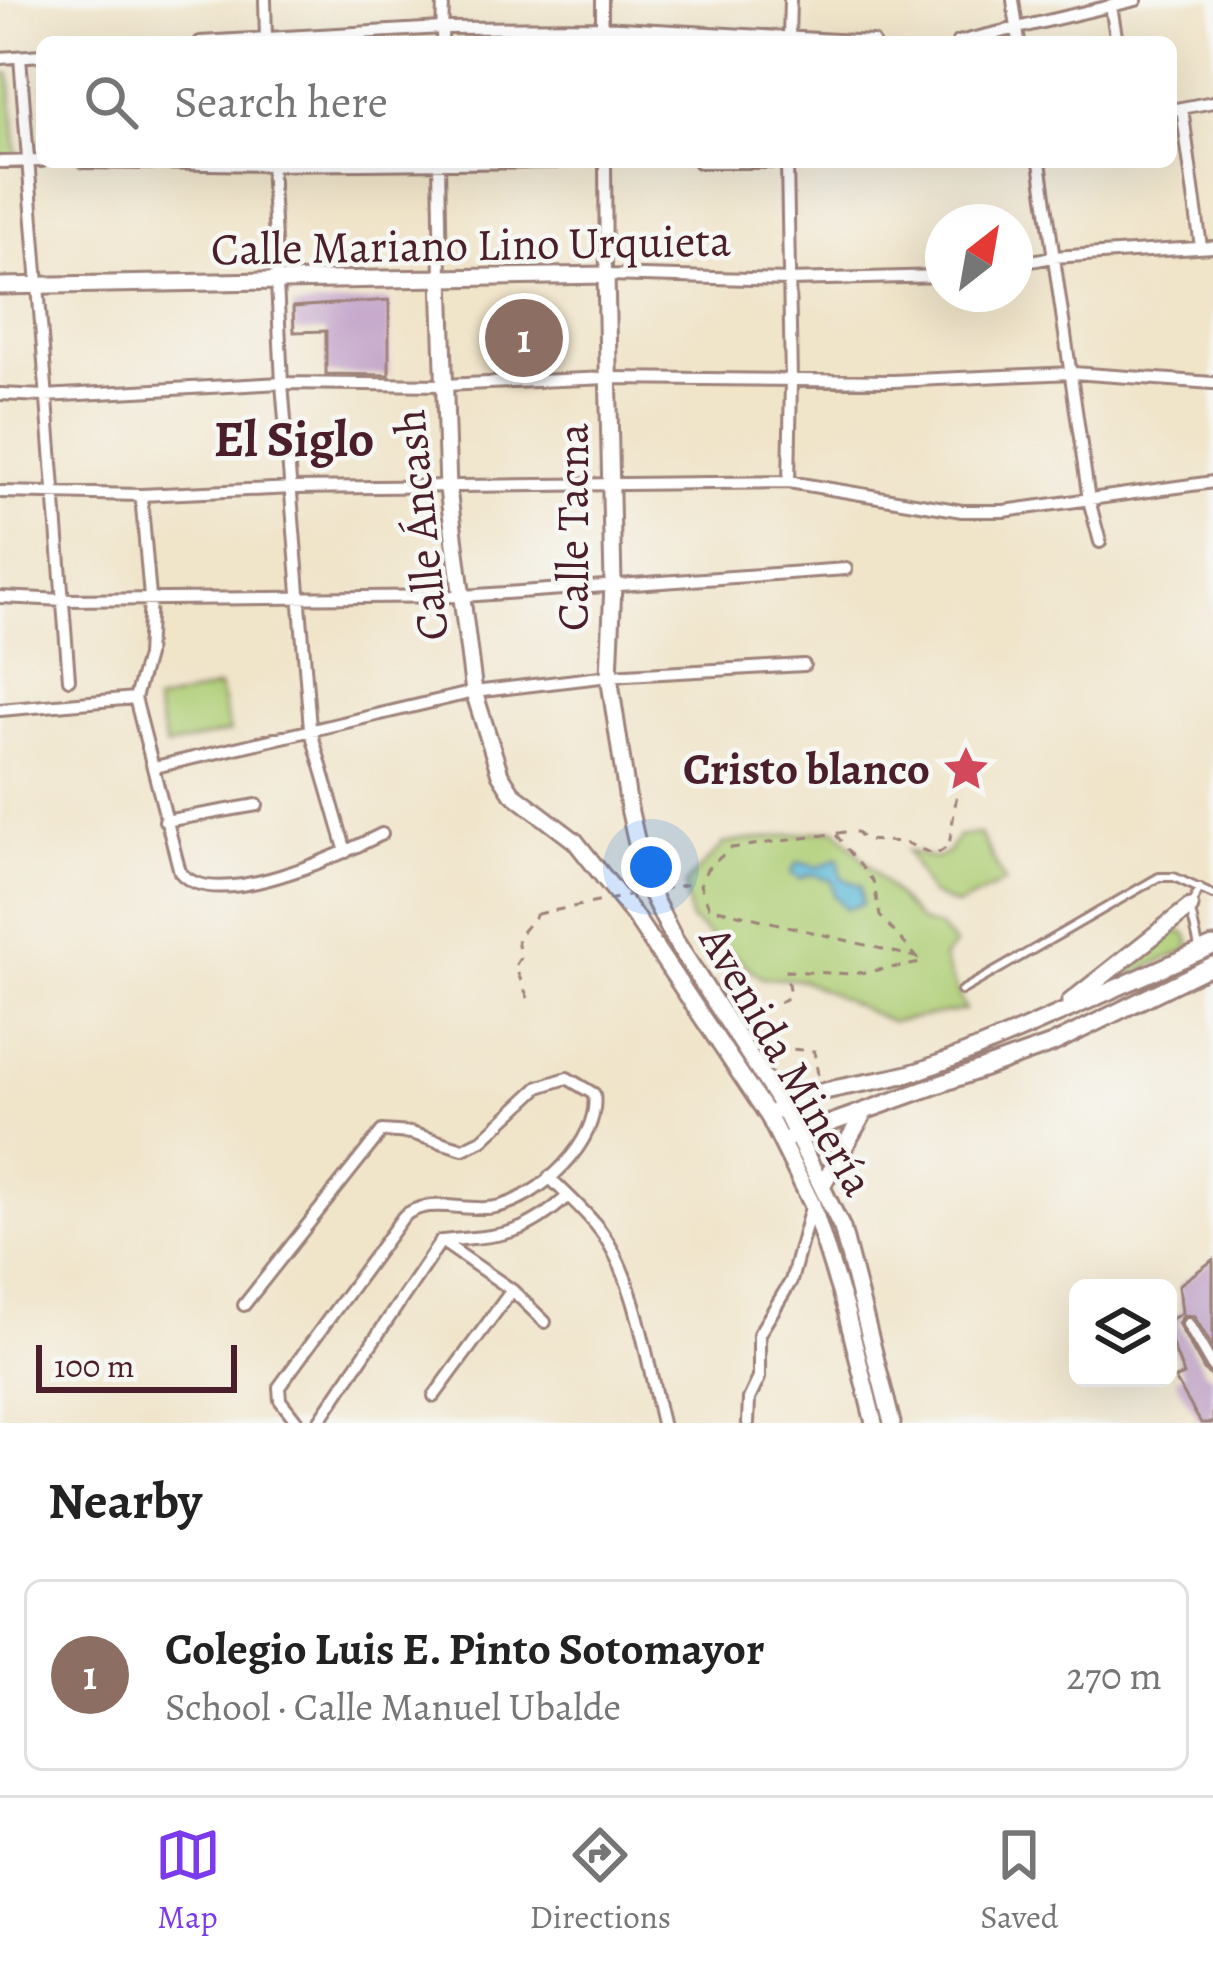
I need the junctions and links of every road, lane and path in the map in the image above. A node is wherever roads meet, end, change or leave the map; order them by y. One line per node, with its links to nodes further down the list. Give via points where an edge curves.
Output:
1 (265, 0): 10 (street)
2 (443, 0): 9 (street)
3 (602, 0): 8 (street)
4 (790, 0): 15 (street)
5 (1012, 0): 16 (street)
6 (1136, 0): 7 (street)
7 (1111, 6): 16 (street); 17 (street)
8 (602, 27): 9 (street); 13 (street); 14 (street)
9 (442, 28): 11 (street); 12 (street)
10 (266, 36)
11 (314, 36)
12 (442, 36)
13 (602, 36)
14 (742, 36)
15 (789, 36)
16 (1018, 36)
17 (1116, 36)
18 (36, 56): 19 (street)
19 (20, 57): 20 (street); 24 (street)
20 (0, 58)
21 (1213, 102): 22 (street)
22 (1177, 109)
23 (1177, 113): 32 (street)
24 (27, 161): 25 (street); 26 (street); 40 (street)
25 (36, 161)
26 (0, 162)
27 (271, 168): 39 (street)
28 (439, 168): 37 (street, Calle Áncash)
29 (605, 168): 35 (street, Calle Tacna)
30 (789, 168): 38 (street)
31 (1041, 168): 33 (street)
32 (1207, 247): 33 (street)
33 (1053, 257): 34 (street); 42 (street)
34 (1033, 261)
35 (606, 275): 37 (main road, Calle Mariano Lino Urquieta); 38 (street, Calle Mariano Lino Urquieta); 43 (main road, Calle Tacna)
36 (925, 276): 38 (street, Calle Mariano Lino Urquieta)
37 (441, 277): 39 (main road, Calle Mariano Lino Urquieta); 47 (main road, Calle Áncash)
38 (789, 280): 44 (street)
39 (278, 284): 40 (main road, Calle Mariano Lino Urquieta); 45 (street)
40 (35, 285): 41 (main road, Calle Mariano Lino Urquieta); 49 (street)
41 (0, 286)
42 (1073, 373): 44 (street); 46 (street); 58 (street)
43 (608, 378): 44 (street); 47 (street); 50 (main road, Calle Tacna)
44 (791, 382): 51 (street)
45 (283, 383): 47 (street); 49 (street); 53 (street)
46 (1213, 383)
47 (443, 385): 54 (main road, Calle Áncash)
48 (0, 394): 49 (street)
49 (44, 396): 55 (street)
50 (611, 482): 51 (street); 54 (street); 61 (main road, Calle Tacna)
51 (789, 482): 58 (street, via 962,512)
52 (1213, 482): 58 (street)
53 (293, 488): 54 (street); 57 (street); 62 (street)
54 (448, 489): 63 (main road, Calle Áncash)
55 (57, 491): 56 (street); 57 (street); 66 (street)
56 (0, 492)
57 (141, 495): 65 (street)
58 (1089, 500): 59 (street)
59 (1100, 542)
60 (846, 569): 61 (street)
61 (613, 584): 63 (street); 68 (main road, Calle Tacna)
62 (302, 596): 63 (street); 65 (street); 73 (street)
63 (463, 596): 70 (main road, Calle Áncash)
64 (0, 597): 66 (street)
65 (150, 597): 66 (street); 71 (street)
66 (65, 600): 69 (street)
67 (804, 665): 68 (street)
68 (609, 676): 70 (street); 77 (main road, Calle Tacna)
69 (69, 679)
70 (474, 692): 73 (street); 81 (main road, Calle Áncash, via 512,793)
71 (135, 698): 72 (street); 74 (street)
72 (0, 710)
73 (310, 728): 74 (street); 82 (street)
74 (155, 767): 78 (street)
75 (966, 770): 79 (path, via 949,846 934,854)
76 (256, 806): 78 (street)
77 (629, 808): 96 (main road, Avenida Minería, via 646,884)
78 (165, 821): 82 (street, via 180,872 195,884 257,882)
79 (835, 833): 83 (path, via 731,848); 88 (path, via 873,881 880,916)
80 (382, 834): 82 (street)
81 (575, 842): 96 (main road, Avenida Minería)
82 (346, 852)
83 (700, 885): 88 (path, via 709,907); 90 (path, bridge, via 537,914 517,938 515,966)
84 (1201, 888): 85 (lane); 86 (lane); 89 (lane, via 1159,877)
85 (1213, 896)
86 (1190, 907): 87 (lane); 91 (main road)
87 (1208, 957): 91 (main road); 93 (main road, via 1052,1044)
88 (919, 958): 94 (path, via 852,974 786,971 790,996 748,1007 777,1048 814,1051)
89 (961, 992)
90 (528, 998)
91 (1037, 1025): 92 (main road)
92 (918, 1071): 93 (main road); 94 (main road)
93 (926, 1091): 95 (main road)
94 (822, 1094): 96 (main road)
95 (866, 1111): 97 (main road); 99 (main road)
96 (776, 1112): 97 (main road, Avenida Minería)
97 (788, 1138): 99 (main road, Avenida Minería); 101 (main road, Avenida Minería)
98 (549, 1178): 100 (street); 104 (street, via 580,1147 596,1109 594,1094 567,1078 539,1088 463,1149 382,1131); 109 (street, via 503,1205 419,1207 403,1217 278,1387)
99 (822, 1186): 114 (main road, Avenida Minería, via 842,1228)
100 (568, 1196): 102 (street, via 519,1232); 111 (street, via 617,1260)
101 (812, 1204): 112 (street, via 791,1281 759,1334); 113 (main road, Avenida Minería)
102 (441, 1241): 103 (street); 110 (street)
103 (512, 1291): 105 (street); 108 (street)
104 (244, 1306)
105 (544, 1322)
106 (1188, 1324): 107 (street)
107 (1213, 1367)
108 (434, 1396)
109 (298, 1423)
110 (317, 1423)
111 (662, 1423)
112 (748, 1423)
113 (874, 1423)
114 (892, 1423)

